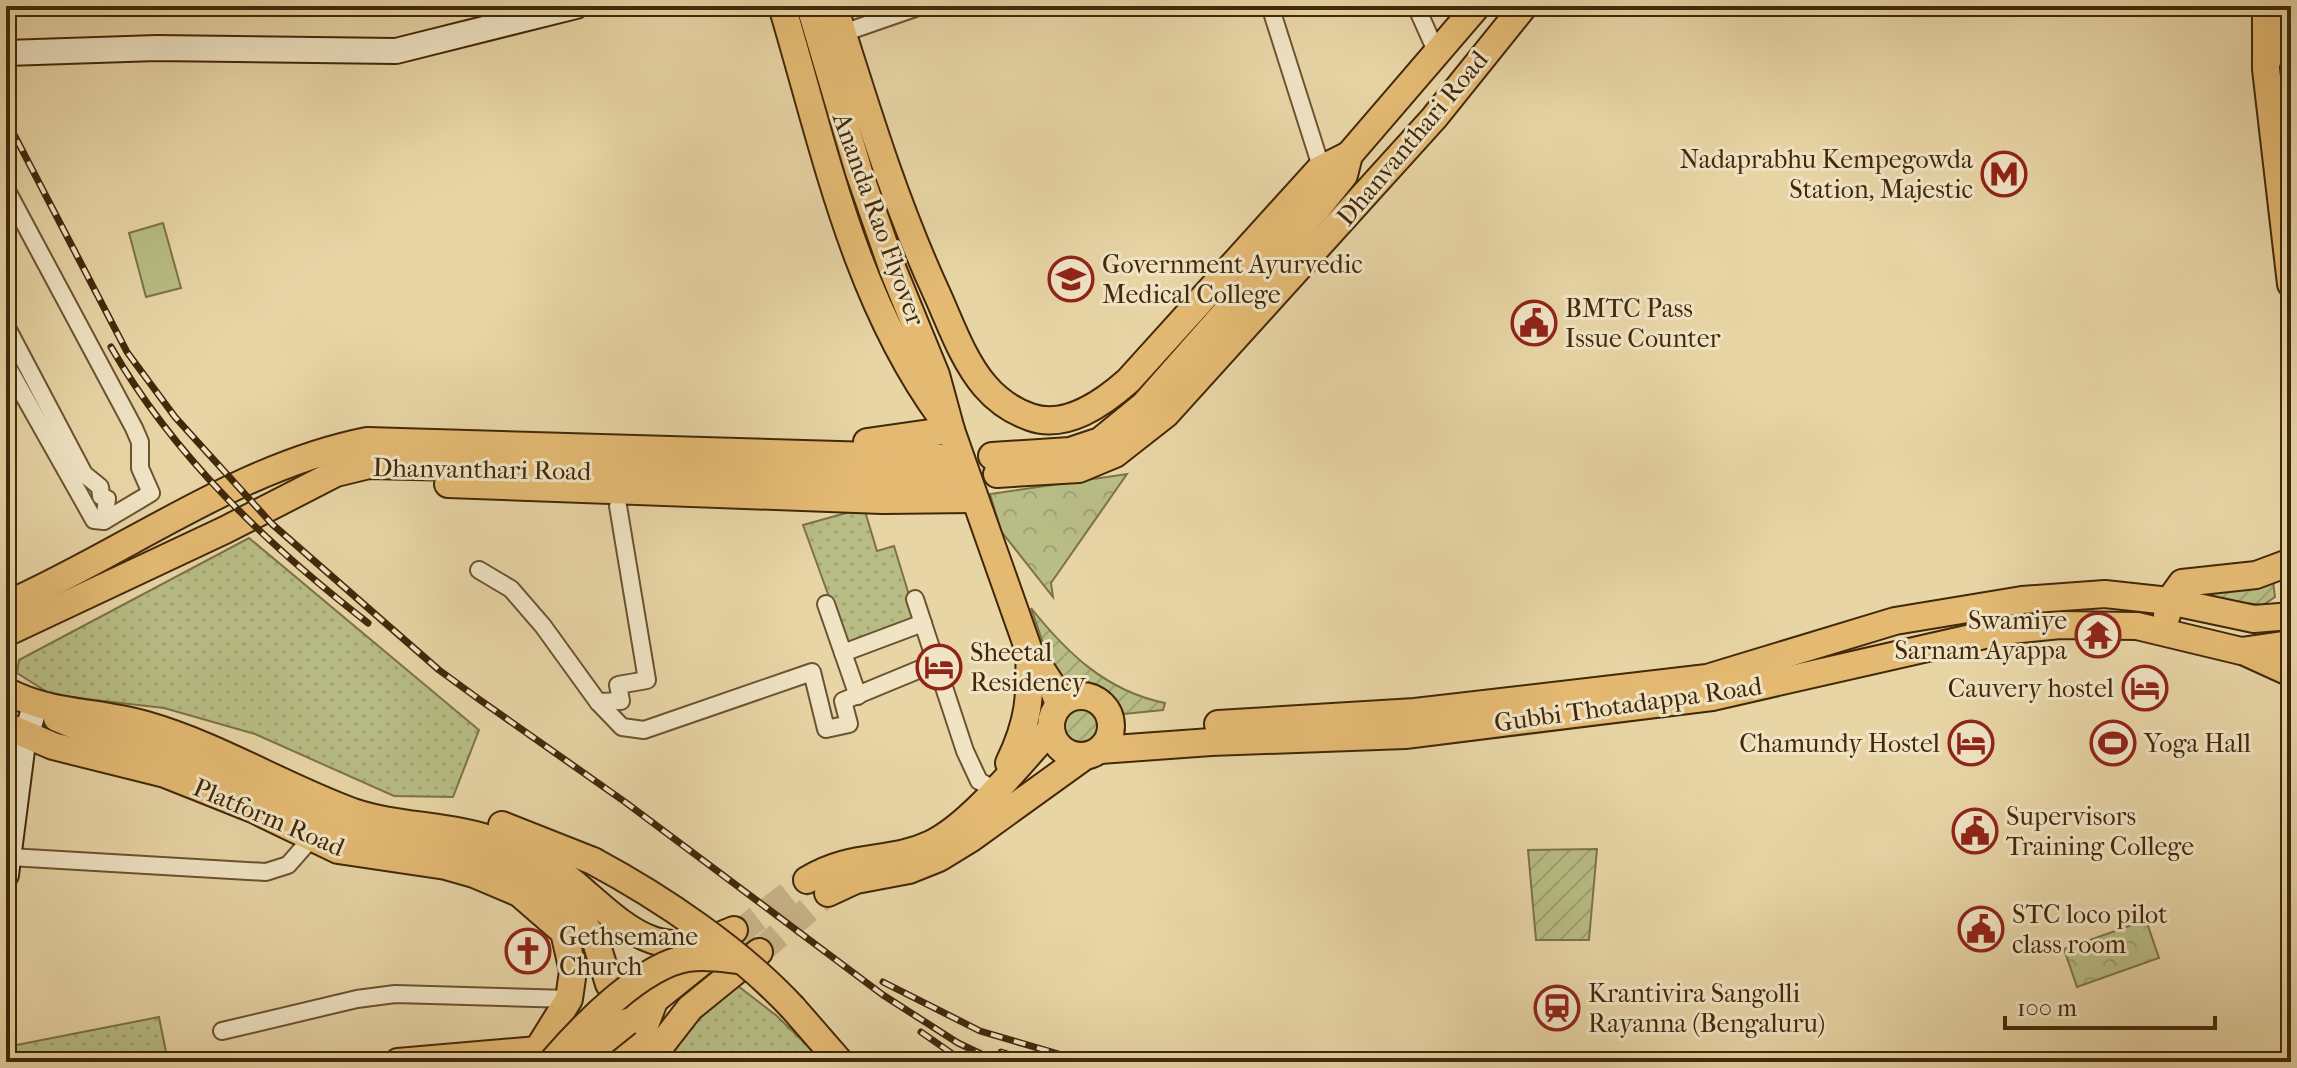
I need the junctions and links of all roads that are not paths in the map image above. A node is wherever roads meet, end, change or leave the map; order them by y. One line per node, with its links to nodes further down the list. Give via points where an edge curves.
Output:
1 (576, 6): 15 (main road, via 396,51 157,48)
2 (782, 6): 25 (main road, via 863,269)
3 (800, 6): 16 (main road)
4 (810, 6): 16 (main road, Ananda Rao Flyover)
5 (834, 6): 13 (main road)
6 (921, 6): 13 (street)
7 (1270, 6): 18 (street)
8 (1416, 6): 14 (street)
9 (1477, 6): 14 (main road, Dhanvanthari Road)
10 (1524, 6): 18 (main road, Dhanvanthari Road, via 1434,118 1166,414 1115,454 1079,469 994,465 1100,441 1157,393)
11 (2266, 6): 20 (main road, via 2266,69)
12 (2285, 6): 17 (main road)
13 (843, 33): 24 (main road, via 914,244 962,350)
14 (1436, 51): 18 (main road, Dhanvanthari Road, via 1349,155 1344,175)
15 (6, 53)
16 (824, 54): 21 (main road, Ananda Rao Flyover)
17 (2291, 59)
18 (1326, 179): 24 (main road, via 1102,404 1059,421 1032,418 1005,405)
19 (6, 189): 29 (street, via 140,442 140,468 151,493)
20 (2290, 268)
21 (896, 278): 24 (main road, via 918,288 960,369); 25 (main road, Ananda Rao Flyover, via 936,375)
22 (6, 326): 29 (street, via 84,474 107,499)
23 (6, 364): 29 (street, via 85,508 94,520)
24 (985, 386)
25 (949, 453): 26 (main road, Dhanvanthari Road, via 369,465); 27 (main road, Ananda Rao Flyover); 35 (main road, Dhanvanthari Road, via 889,441 398,430 319,450 160,524)
26 (298, 491): 27 (main road, via 375,481 868,500); 38 (main road, Dhanvanthari Road)
27 (975, 499): 41 (main road, Ananda Rao Flyover)
28 (618, 506): 49 (street, via 647,680 618,685 621,701)
29 (104, 521)
30 (2291, 562): 33 (main road, via 2256,575 2182,583)
31 (479, 570): 49 (street, via 511,589)
32 (915, 599): 37 (street)
33 (2169, 601): 36 (main road, Gubbi Thotadappa Road, via 2254,619); 39 (main road); 53 (main road, Gubbi Thotadappa Road, via 2105,594 1962,607 1895,621 1707,678)
34 (826, 604): 43 (street)
35 (8, 606)
36 (2291, 616)
37 (923, 623): 43 (street); 44 (street)
38 (6, 633)
39 (2164, 633): 42 (main road, Gubbi Thotadappa Road); 53 (main road, Gubbi Thotadappa Road, via 2108,625 2002,631 1712,697 1405,735)
40 (2291, 644): 42 (main road, Gubbi Thotadappa Road)
41 (1029, 651): 51 (main road, via 1051,684); 54 (main road, via 1027,724)
42 (2241, 651): 45 (main road)
43 (843, 653): 48 (street)
44 (935, 663): 48 (street); 54 (street, via 979,781)
45 (2291, 673)
46 (6, 681): 50 (main road)
47 (6, 691): 50 (main road)
48 (858, 696): 49 (street, via 843,701 849,724 826,729 812,672 644,730 622,727)
49 (598, 702)
50 (35, 706): 52 (main road); 55 (main road, via 147,725 209,746 354,812); 60 (main road, via 76,727 215,770 349,829 465,850 505,865 574,909 596,942)
51 (1055, 717): 53 (main road, via 1053,739 1066,752); 53 (main road, via 1077,695 1097,700 1105,707); 54 (main road)
52 (15, 740): 56 (main road, Platform Road, via 165,774 253,809); 57 (main road)
53 (1099, 746): 54 (main road)
54 (996, 796): 58 (main road, via 932,844 840,863)
55 (428, 824): 59 (main road, bridge, via 439,814 500,825 593,861); 59 (main road, via 500,842 539,860 650,942)
56 (310, 840): 57 (street, via 288,865 266,872); 61 (main road, Platform Road, via 369,856 460,870 519,893 554,921 569,942)
57 (8, 866)
58 (818, 887)
59 (742, 944): 62 (main road); 64 (main road, bridge, via 659,967); 68 (main road); 69 (main road, bridge)
60 (609, 984)
61 (569, 999): 63 (street, via 395,994); 64 (main road, Platform Road)
62 (653, 1004): 66 (main road, bridge); 67 (main road, via 640,1038)
63 (222, 1031)
64 (540, 1058): 65 (main road)
65 (398, 1062)
66 (577, 1062)
67 (620, 1062)
68 (648, 1062)
69 (840, 1062)

